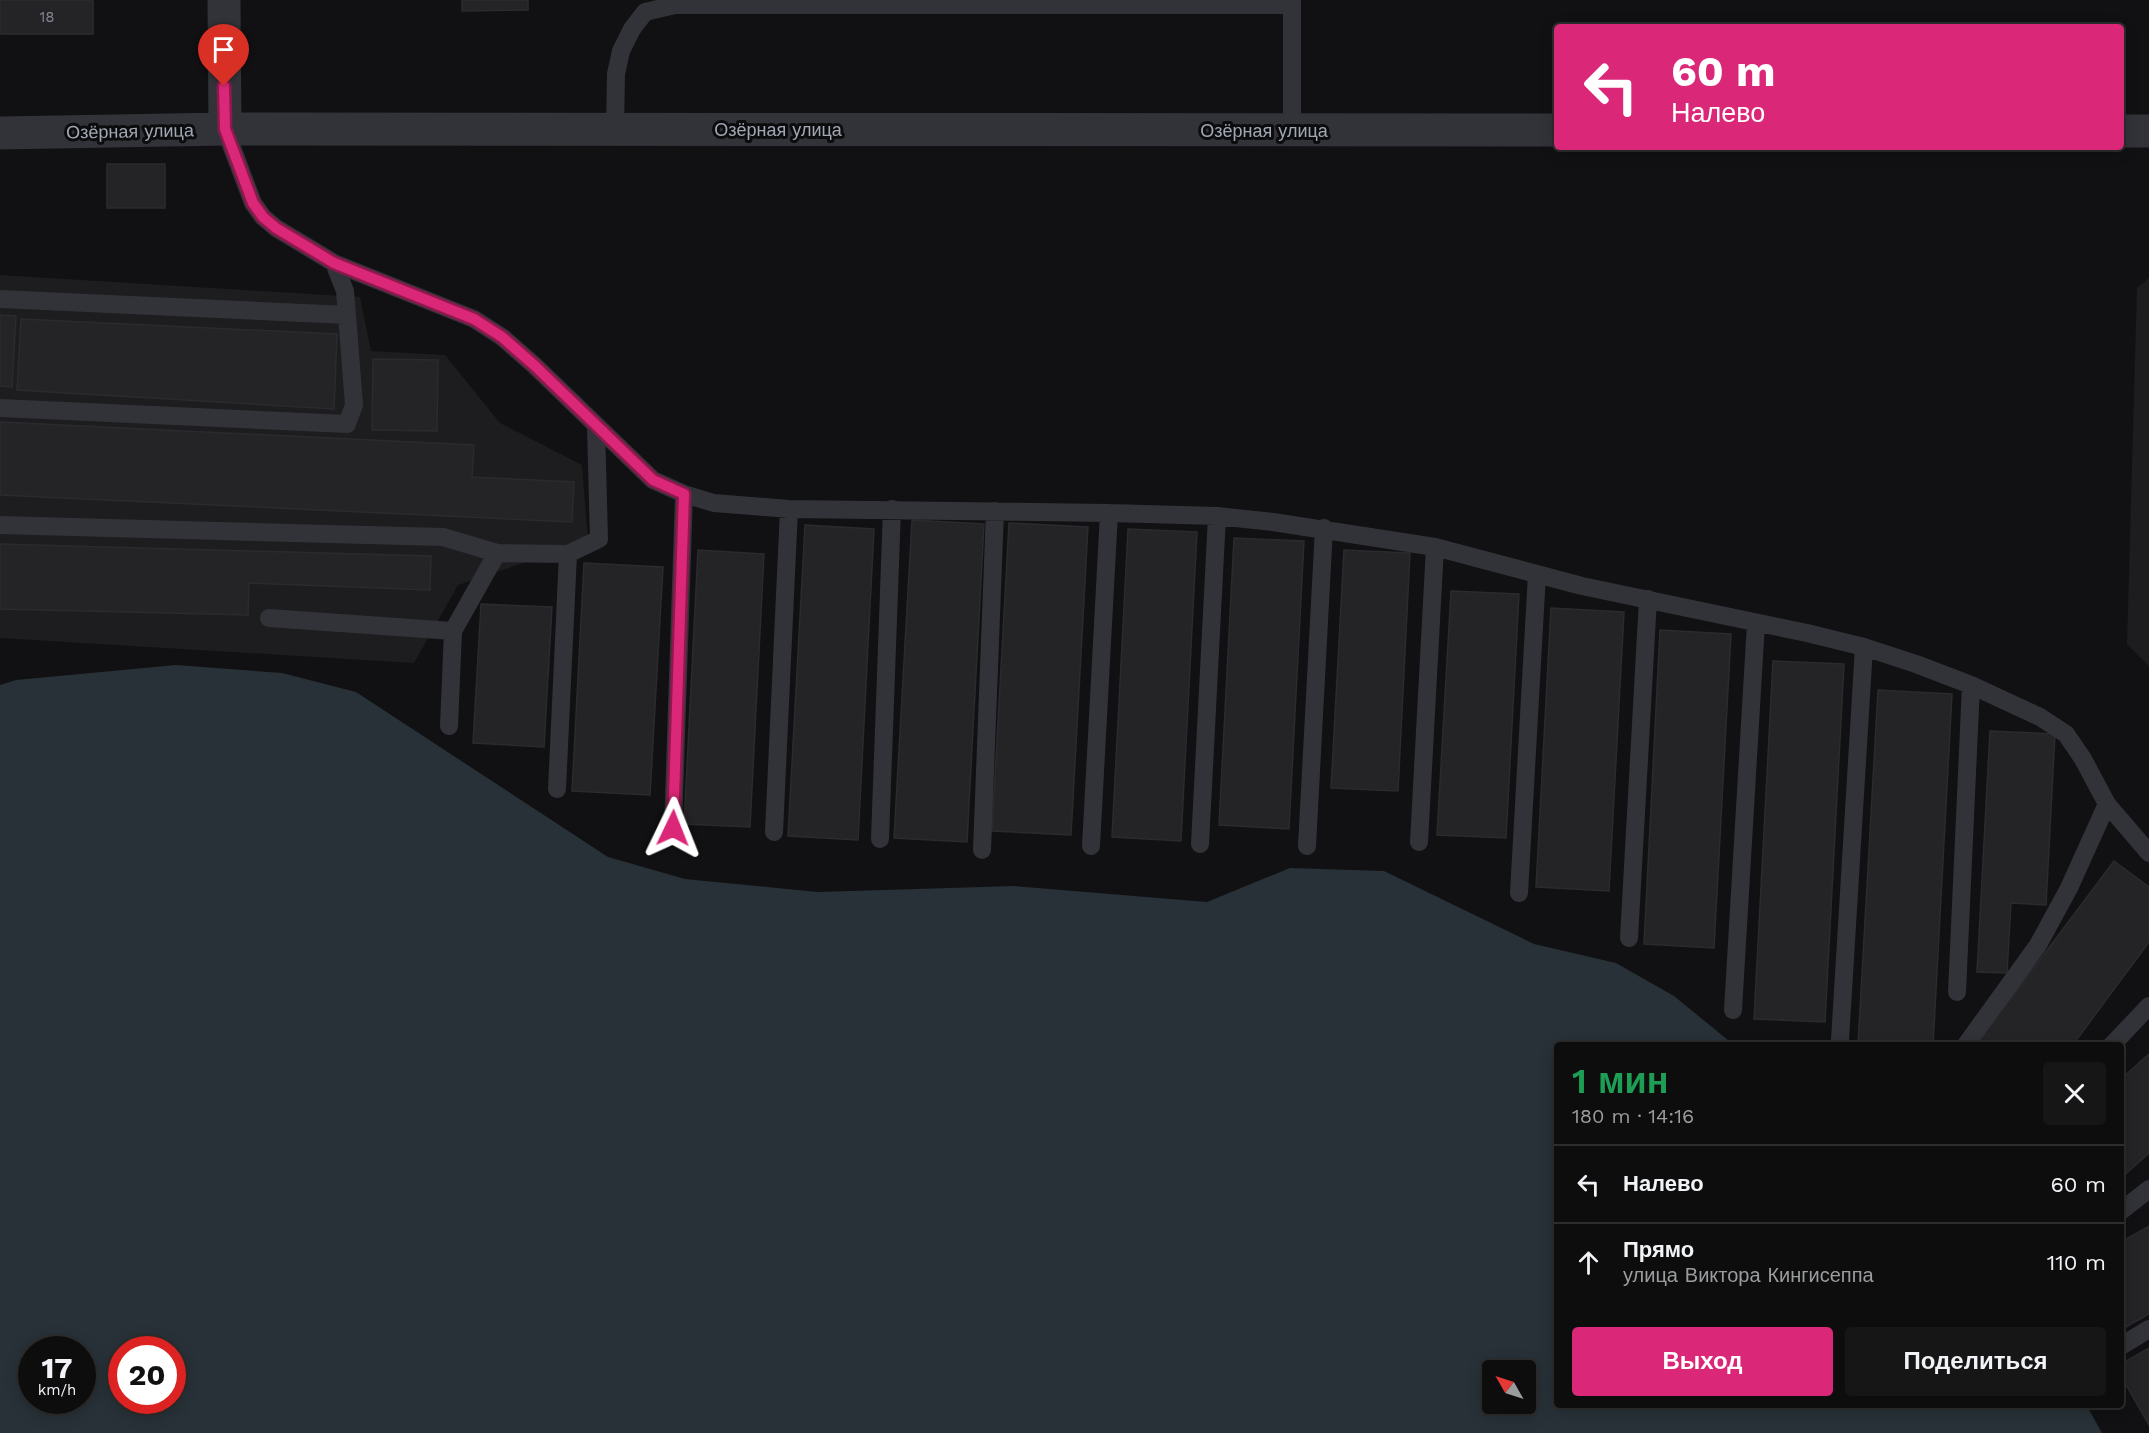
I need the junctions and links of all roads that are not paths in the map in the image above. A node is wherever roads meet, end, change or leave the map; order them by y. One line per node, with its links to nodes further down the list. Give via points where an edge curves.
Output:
1 (224, 0): 3 (street)
2 (1292, 2): 4 (lane, via 675,5 645,12 621,51 616,74); 5 (lane)
3 (225, 129): 4 (street, Озёрная улица); 9 (street, Озёрная улица); 10 (lane, via 253,203 263,217)
4 (615, 129): 5 (street, Озёрная улица)
5 (1292, 130): 6 (street, Озёрная улица)
6 (1554, 130)
7 (2124, 131): 8 (street)
8 (2149, 131)
9 (0, 133)
10 (334, 263): 12 (lane, via 345,291); 14 (lane, via 474,319 534,365)
11 (0, 299): 12 (lane)
12 (347, 315): 13 (lane, via 354,405 347,424)
13 (0, 408)
14 (596, 427): 15 (lane, via 653,480); 25 (lane, via 599,538)
15 (684, 494): 16 (lane, via 714,503); 36 (lane)
16 (789, 509): 17 (lane); 37 (lane)
17 (892, 509): 18 (lane); 38 (lane)
18 (995, 511): 19 (lane); 43 (lane)
19 (1109, 513): 20 (lane); 41 (lane)
20 (1217, 516): 22 (lane); 40 (lane)
21 (0, 525): 24 (lane, via 443,537)
22 (1324, 528): 23 (lane); 42 (lane)
23 (1435, 547): 26 (lane); 39 (lane)
24 (497, 553): 25 (lane); 30 (lane)
25 (568, 554): 34 (lane)
26 (1537, 574): 27 (lane); 45 (lane)
27 (1648, 599): 29 (lane); 46 (lane)
28 (269, 618): 30 (lane)
29 (1756, 622): 31 (lane); 49 (lane)
30 (453, 631): 33 (lane)
31 (1864, 647): 32 (lane); 50 (lane)
32 (1971, 685): 35 (lane, via 2040,717 2066,734); 47 (lane)
33 (449, 726)
34 (556, 789)
35 (2107, 804): 44 (lane); 51 (lane, via 2038,945)
36 (673, 828)
37 (774, 832)
38 (880, 839)
39 (1419, 842)
40 (1200, 844)
41 (1091, 846)
42 (1307, 846)
43 (982, 850)
44 (2149, 853)
45 (1519, 892)
46 (1629, 938)
47 (1957, 992)
48 (2149, 1006): 52 (lane)
49 (1733, 1010)
50 (1840, 1040)
51 (1968, 1042)
52 (2115, 1042)
53 (2149, 1189): 54 (lane)
54 (2124, 1209)
55 (2149, 1329): 56 (lane)
56 (2124, 1344)

